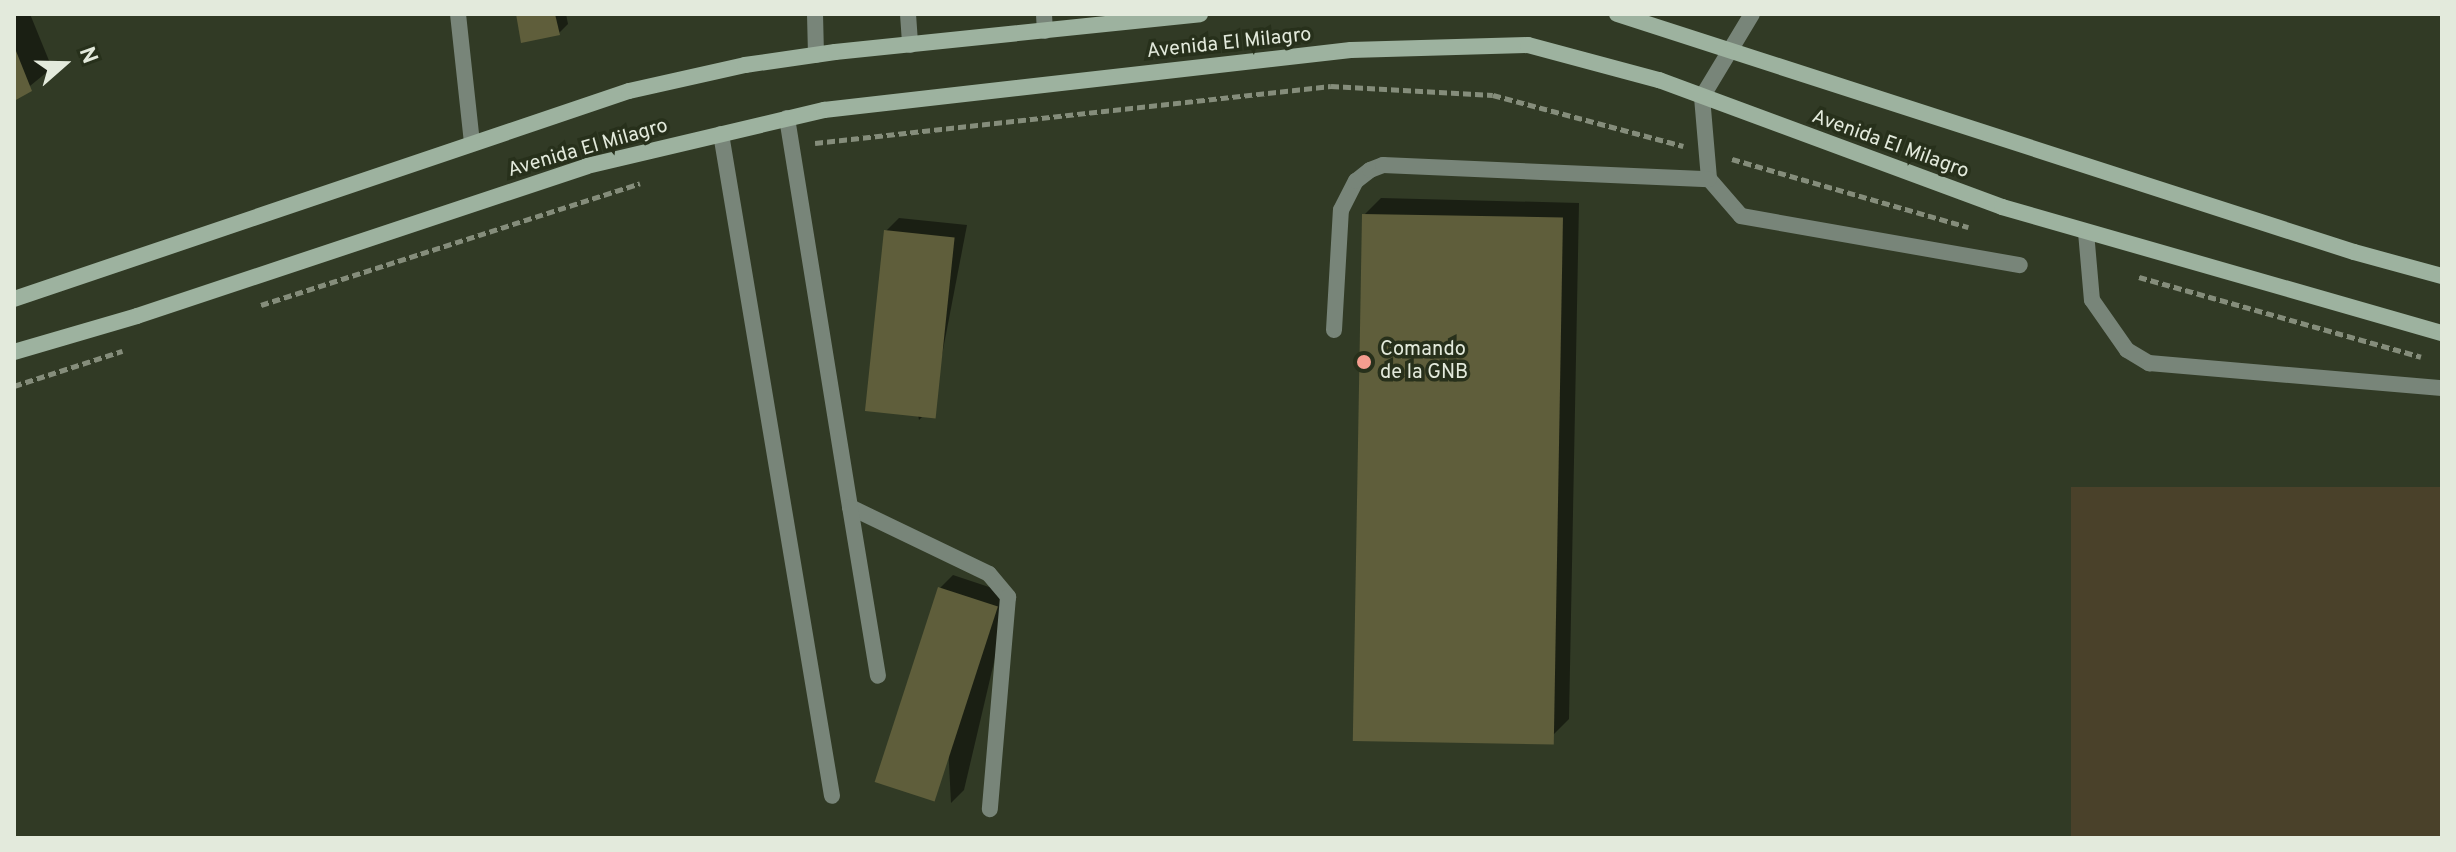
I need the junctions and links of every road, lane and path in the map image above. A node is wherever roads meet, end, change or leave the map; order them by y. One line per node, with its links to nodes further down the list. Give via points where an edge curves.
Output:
1 (458, 14): 15 (street)
2 (815, 14): 11 (street)
3 (908, 14): 9 (street)
4 (1044, 14): 8 (street)
5 (1200, 14): 8 (main road, Avenida El Milagro)
6 (1617, 14): 10 (main road, Avenida El Milagro)
7 (1752, 14): 10 (street)
8 (1045, 31): 9 (main road, Avenida El Milagro)
9 (910, 45): 11 (main road, Avenida El Milagro)
10 (1727, 49): 12 (street); 20 (main road, Avenida El Milagro)
11 (816, 55): 15 (main road, Avenida El Milagro, via 629,91)
12 (1702, 97): 13 (main road, Avenida El Milagro, via 1528,45 1351,50); 16 (street); 18 (main road, Avenida El Milagro, via 2002,207)
13 (787, 118): 14 (main road, Avenida El Milagro); 29 (street)
14 (721, 134): 26 (main road, Avenida El Milagro, via 587,166); 31 (street)
15 (472, 143): 21 (main road, Avenida El Milagro)
16 (1709, 179): 19 (street, via 1741,216 1760,223); 23 (street, via 1383,165 1370,170 1356,181 1341,210)
17 (645, 181): 22 (path)
18 (2086, 232): 24 (main road, Avenida El Milagro); 28 (street, via 2092,300 2127,350 2149,363)
19 (2020, 265)
20 (2442, 276)
21 (14, 299)
22 (255, 308)
23 (1334, 330)
24 (2442, 333)
25 (134, 347): 27 (path)
26 (14, 352)
27 (14, 386)
28 (2442, 388)
29 (850, 507): 30 (street); 32 (street, via 989,574 1008,597)
30 (878, 676)
31 (832, 796)
32 (990, 809)

